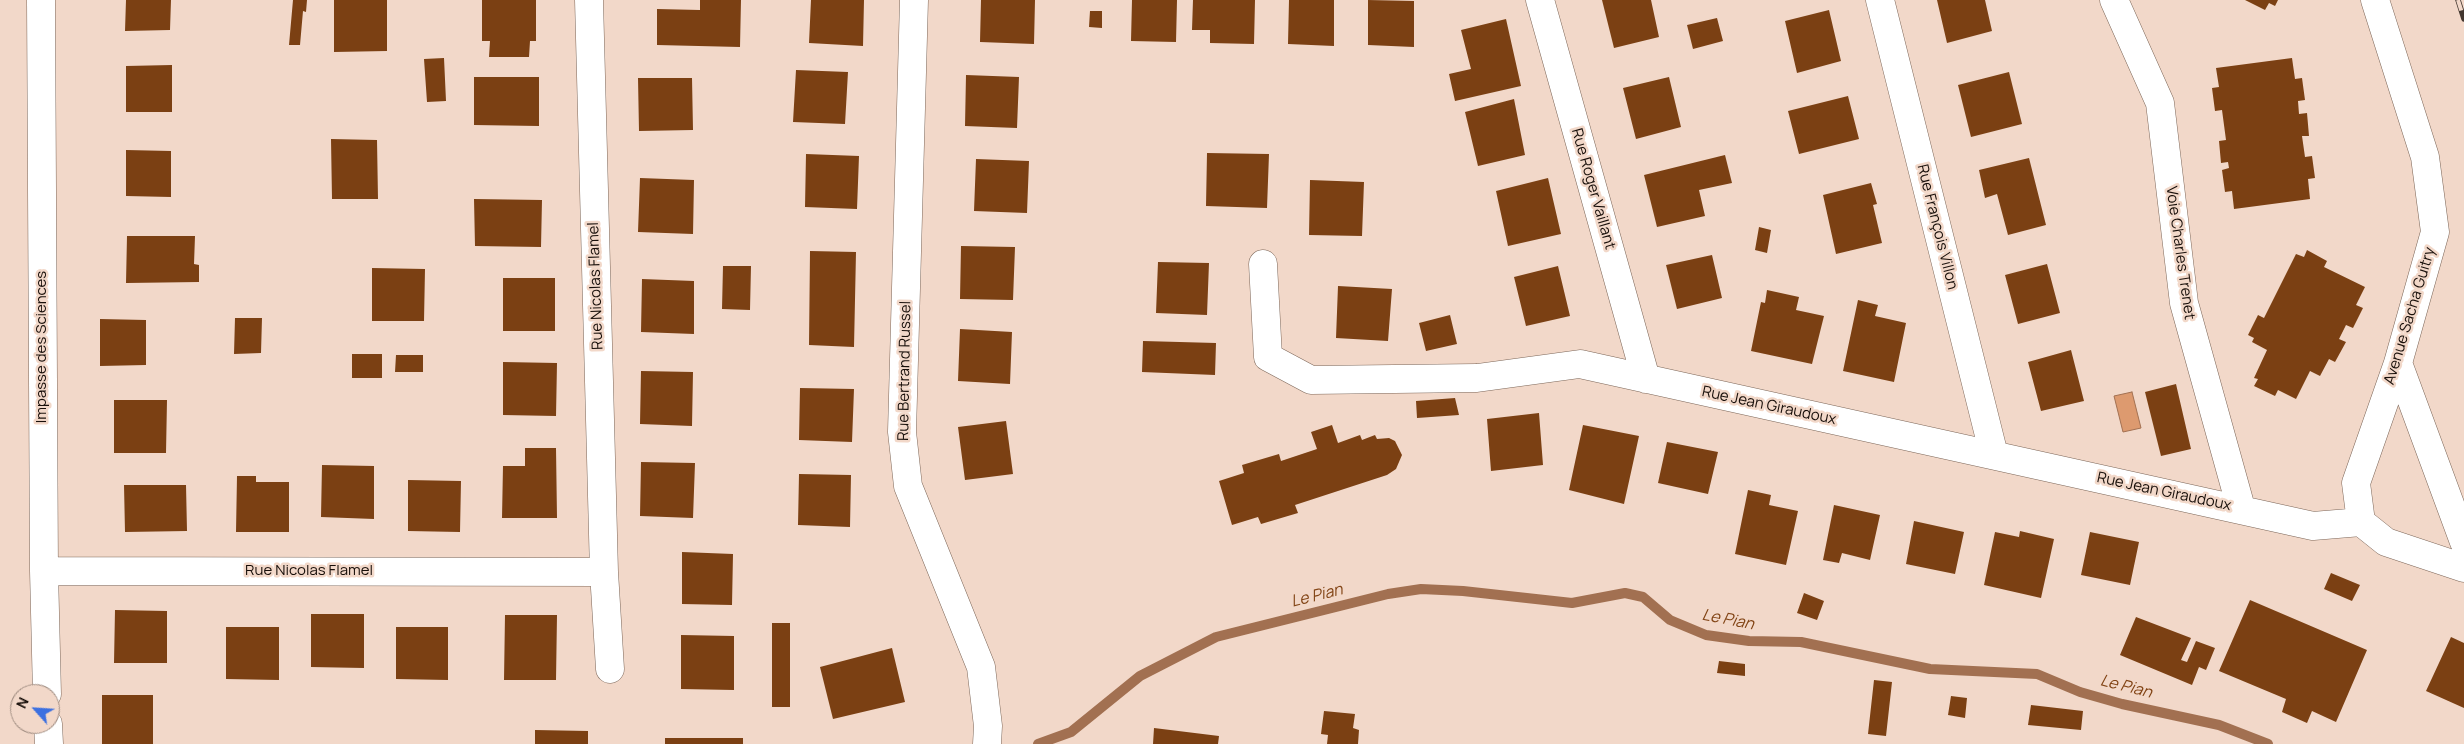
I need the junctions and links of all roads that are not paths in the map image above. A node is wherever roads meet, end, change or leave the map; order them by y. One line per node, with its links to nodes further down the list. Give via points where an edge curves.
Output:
1 (40, 0): 16 (street, Impasse des Sciences)
2 (589, 0): 17 (street, Rue Nicolas Flamel)
3 (914, 0): 20 (street, Rue Bertrand Russel, via 902,432 908,486 981,667)
4 (1540, 0): 10 (street, Rue Roger Vaillant)
5 (1880, 0): 11 (street, Rue François Villon)
6 (2114, 0): 12 (street, Voie Charles Trenet, via 2160,103 2184,303)
7 (2375, 0): 9 (street, Avenue Sacha Guitry, via 2425,157 2435,232)
8 (1262, 264): 10 (street, Rue Jean Giraudoux, via 1268,357 1311,380 1477,378 1580,364)
9 (2398, 363): 13 (street, Avenue Sacha Guitry, via 2356,483); 14 (street)
10 (1646, 379): 11 (street, Rue Jean Giraudoux)
11 (1994, 454): 12 (street, Rue Jean Giraudoux)
12 (2241, 508): 13 (street, Rue Jean Giraudoux, via 2313,526)
13 (2361, 522): 15 (street, via 2386,542)
14 (2464, 542)
15 (2464, 568)
16 (44, 571): 17 (street, Rue Nicolas Flamel); 19 (street, Impasse des Sciences)
17 (604, 572): 18 (street, Rue Nicolas Flamel)
18 (610, 669)
19 (47, 684)
20 (988, 735)

